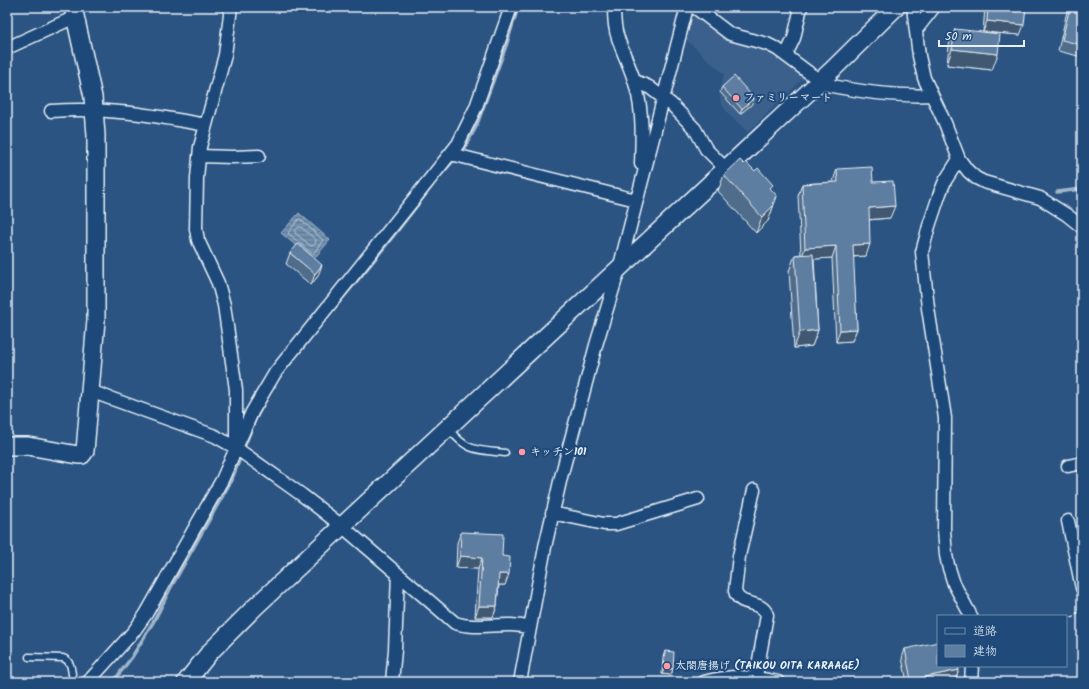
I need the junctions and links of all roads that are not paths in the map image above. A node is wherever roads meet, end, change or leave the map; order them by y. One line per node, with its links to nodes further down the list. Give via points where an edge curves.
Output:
1 (231, 7): 20 (street, via 225,55)
2 (511, 7): 21 (street, via 474,111)
3 (614, 7): 14 (street, via 618,38)
4 (687, 7): 17 (street)
5 (692, 7): 13 (street, via 730,34 771,46)
6 (801, 7): 13 (street, via 794,38)
7 (896, 7): 15 (street)
8 (913, 7): 11 (street)
9 (934, 7): 11 (street)
10 (74, 12): 12 (street); 18 (street)
11 (916, 30): 16 (street, via 921,67)
12 (7, 48)
13 (786, 55): 15 (street)
14 (635, 81): 17 (street); 26 (street, via 641,117)
15 (820, 81): 16 (street, via 848,89 888,94); 25 (street)
16 (932, 95): 24 (street)
17 (663, 97): 25 (street, via 695,129 706,149); 26 (street)
18 (95, 109): 19 (street); 20 (street, via 153,115); 30 (street, via 96,320)
19 (51, 111)
20 (206, 125): 22 (street)
21 (451, 154): 27 (street); 33 (street, via 275,373 252,412)
22 (199, 156): 23 (street); 33 (street, via 197,234 218,283 224,305 236,390)
23 (259, 156)
24 (959, 159): 28 (street, via 976,178 1040,198); 44 (street, via 940,193 922,252 945,418 946,555 954,584)
25 (726, 169): 29 (street)
26 (641, 182): 27 (street)
27 (636, 200): 29 (street)
28 (1082, 227)
29 (618, 269): 31 (street); 39 (street)
30 (90, 391): 32 (street, via 84,453); 33 (street, via 215,436)
31 (448, 427): 34 (lane, via 459,442 467,447); 41 (street)
32 (7, 446)
33 (240, 450): 41 (street); 50 (street, via 146,614)
34 (505, 453)
35 (1082, 463): 36 (street)
36 (1068, 466)
37 (754, 490): 48 (street, via 735,592 741,601 760,606 767,615)
38 (698, 499): 39 (street, via 616,524 604,524)
39 (552, 513): 45 (street)
40 (1068, 521): 43 (street)
41 (342, 526): 42 (street); 51 (street, via 236,625 206,656)
42 (398, 574): 45 (street, via 455,623 465,626 512,624); 52 (street)
43 (1082, 588)
44 (970, 615)
45 (530, 628): 53 (street)
46 (29, 657): 49 (lane, via 67,660 70,662)
47 (972, 667): 56 (street)
48 (756, 677): 54 (street, via 733,677); 55 (street)
49 (74, 682)
50 (88, 682)
51 (186, 682)
52 (392, 682)
53 (520, 682)
54 (704, 682)
55 (778, 682)
56 (971, 682)

